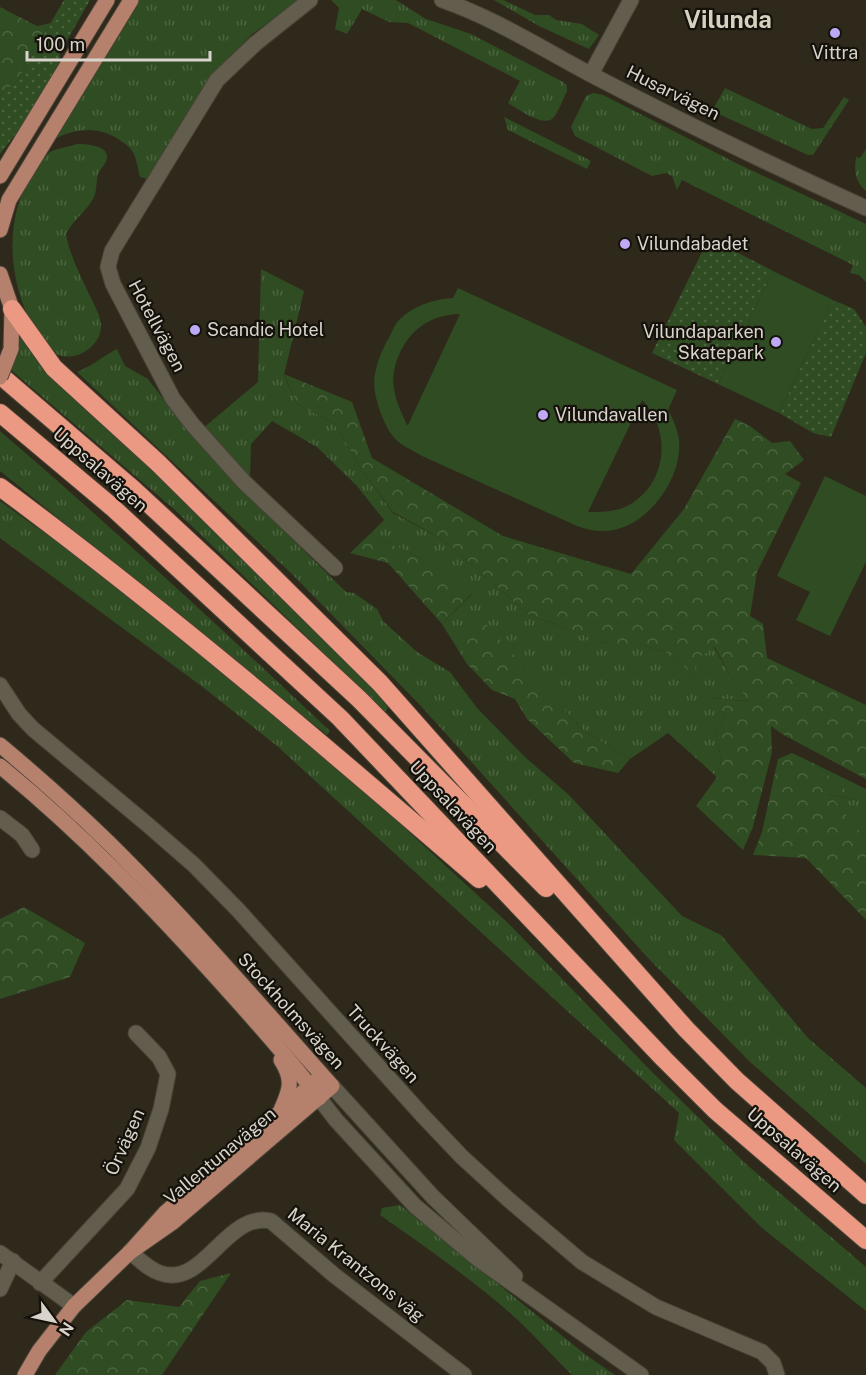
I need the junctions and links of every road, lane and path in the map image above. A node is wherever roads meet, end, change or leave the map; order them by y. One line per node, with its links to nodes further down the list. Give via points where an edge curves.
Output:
1 (107, 0): 8 (main road)
2 (131, 0): 10 (main road, via 9,200)
3 (310, 0): 17 (street, Hotellvägen, via 217,80 112,251 108,267 136,329 192,424 244,482)
4 (442, 0): 6 (street, Husarvägen)
5 (631, 0): 7 (street)
6 (461, 4): 7 (street, Husarvägen)
7 (591, 74): 9 (street, Husarvägen)
8 (0, 176)
9 (866, 208)
10 (0, 230)
11 (0, 262): 12 (main road)
12 (0, 275): 13 (main road)
13 (12, 309): 14 (main road, bridge, via 11,349); 24 (highway, via 54,368 158,463 380,683)
14 (0, 376): 24 (highway, Uppsalavägen, via 133,489 359,699)
15 (0, 413): 26 (highway, Uppsalavägen, via 112,507 340,718)
16 (0, 487): 26 (highway, via 88,553 317,739 483,883)
17 (335, 568)
18 (0, 685): 41 (street, Truckvägen, via 33,729 171,844 239,911 416,1108 509,1200 582,1262 656,1307 762,1352 773,1363)
19 (0, 745): 27 (main road, Stockholmsvägen, via 78,813 172,908)
20 (0, 766): 23 (main road, Stockholmsvägen, via 99,853)
21 (0, 818): 22 (street, via 22,835)
22 (32, 850)
23 (256, 1022): 28 (main road, Stockholmsvägen); 29 (main road, Stockholmsvägen, via 290,1078)
24 (686, 1029): 30 (highway, via 737,1081)
25 (136, 1033): 34 (street, Örvägen, via 159,1057 168,1074 148,1148 127,1189)
26 (664, 1059): 31 (highway, Uppsalavägen, via 715,1110)
27 (328, 1081): 28 (main road, Vallentunavägen); 37 (street, Stockholmsvägen, via 433,1197)
28 (315, 1092): 29 (main road, Vallentunavägen); 32 (main road, Vallentunavägen, via 173,1222); 37 (street, Stockholmsvägen, via 415,1206 478,1259)
29 (279, 1114): 32 (main road, Vallentunavägen, via 165,1213)
30 (866, 1195)
31 (866, 1240)
32 (130, 1252): 36 (main road, Vallentunavägen); 39 (street, Maria Krantzons väg, via 149,1268 172,1276 196,1266 243,1226 271,1221)
33 (6, 1257): 34 (street); 35 (street)
34 (40, 1283): 36 (street)
35 (0, 1289)
36 (74, 1306): 38 (main road, Vallentunavägen)
37 (547, 1308): 40 (street, Stockholmsvägen)
38 (25, 1375)
39 (464, 1375)
40 (641, 1375)
41 (777, 1375)

